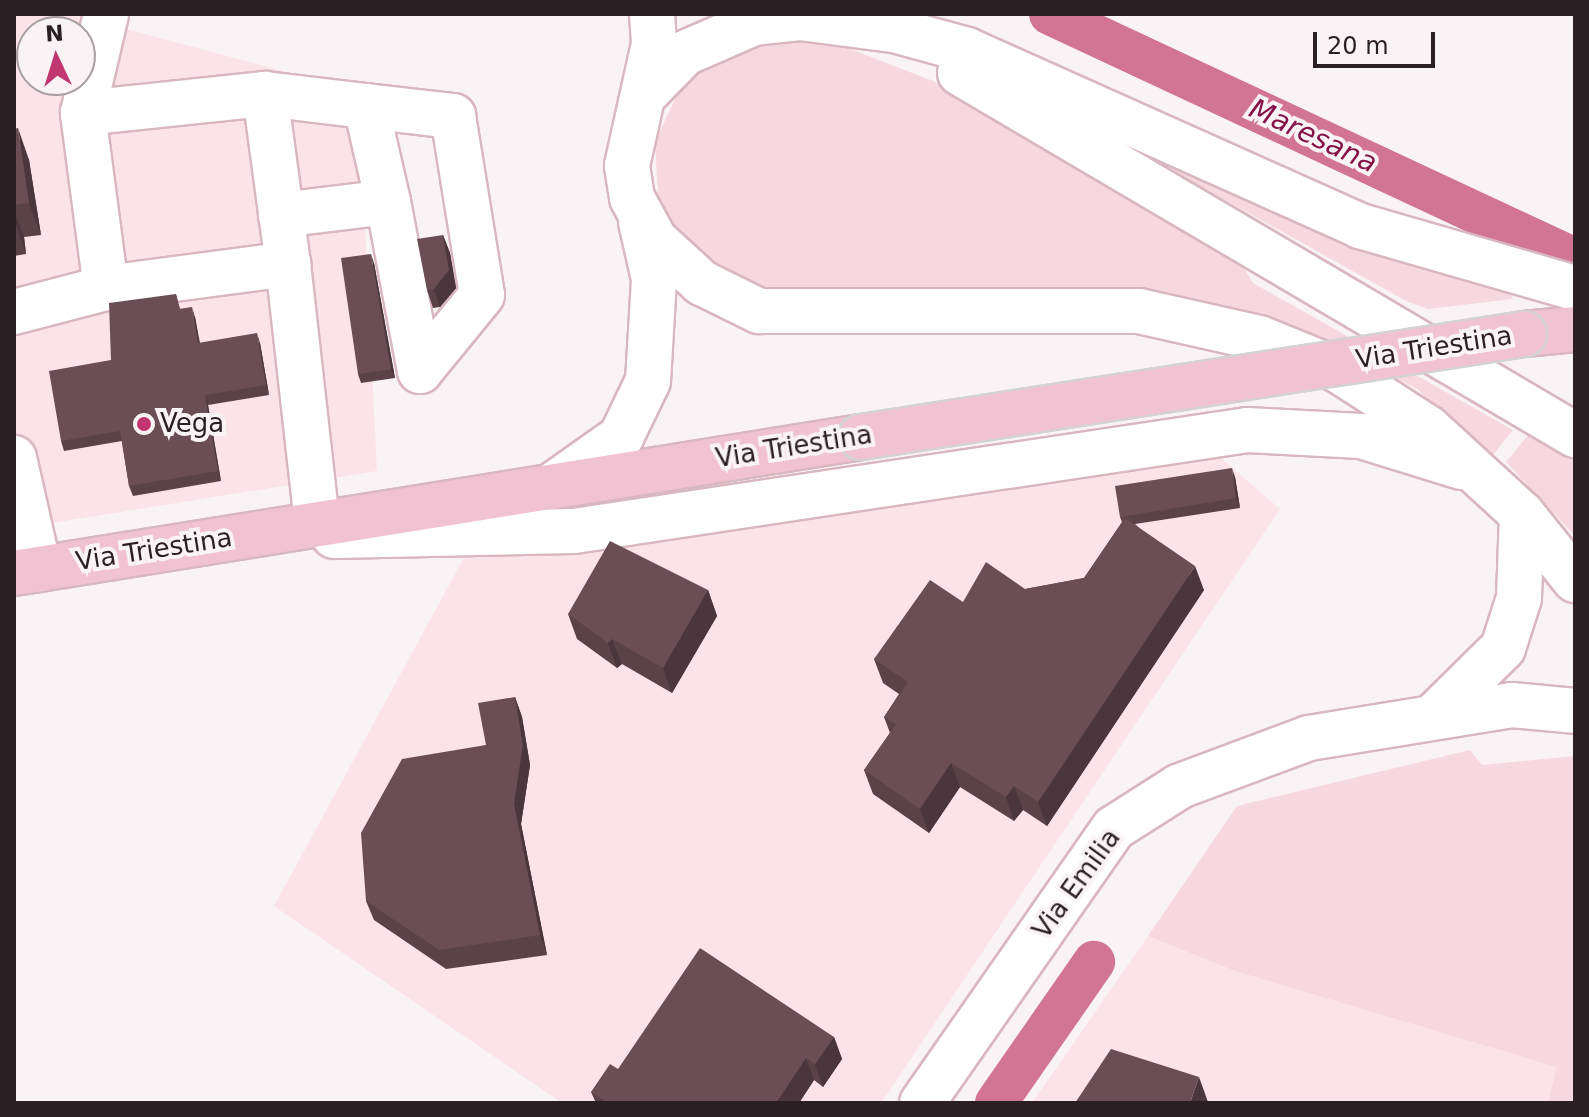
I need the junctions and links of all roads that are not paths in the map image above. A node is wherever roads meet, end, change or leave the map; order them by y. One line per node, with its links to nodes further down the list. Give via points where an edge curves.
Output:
1 (106, 14): 7 (street)
2 (652, 14): 5 (street)
3 (893, 25): 5 (street, via 800,18 713,35); 13 (street, via 967,50 1360,226); 16 (street)
4 (265, 94): 6 (street); 7 (street); 9 (street)
5 (645, 94): 10 (street, via 627,166)
6 (366, 106): 8 (street); 8 (street, via 453,116 482,295 420,371)
7 (83, 113): 12 (street)
8 (388, 202): 9 (street)
9 (281, 215): 11 (street)
10 (640, 216): 18 (street, via 702,283 759,311 1139,311 1259,338 1338,370 1428,428); 19 (street, via 654,279 648,381 621,437)
11 (288, 264): 12 (street); 21 (street)
12 (106, 288): 14 (street)
13 (1575, 288)
14 (14, 312)
15 (1575, 329): 19 (main road, Via Triestina, bridge)
16 (1575, 435)
17 (14, 458): 23 (street)
18 (1475, 472): 20 (street); 22 (street, via 1361,436 1275,428 574,531)
19 (556, 483): 21 (main road, Via Triestina)
20 (1522, 514): 24 (street); 26 (street, via 1519,598 1503,648)
21 (317, 524): 22 (main road, Via Triestina)
22 (224, 538): 23 (main road, Via Triestina)
23 (26, 571)
24 (1575, 580)
25 (1575, 711): 26 (street, Via Emilia, via 1512,705)
26 (1436, 714): 27 (street, Via Emilia, via 1309,738 1180,786 1114,828)
27 (922, 1103)

